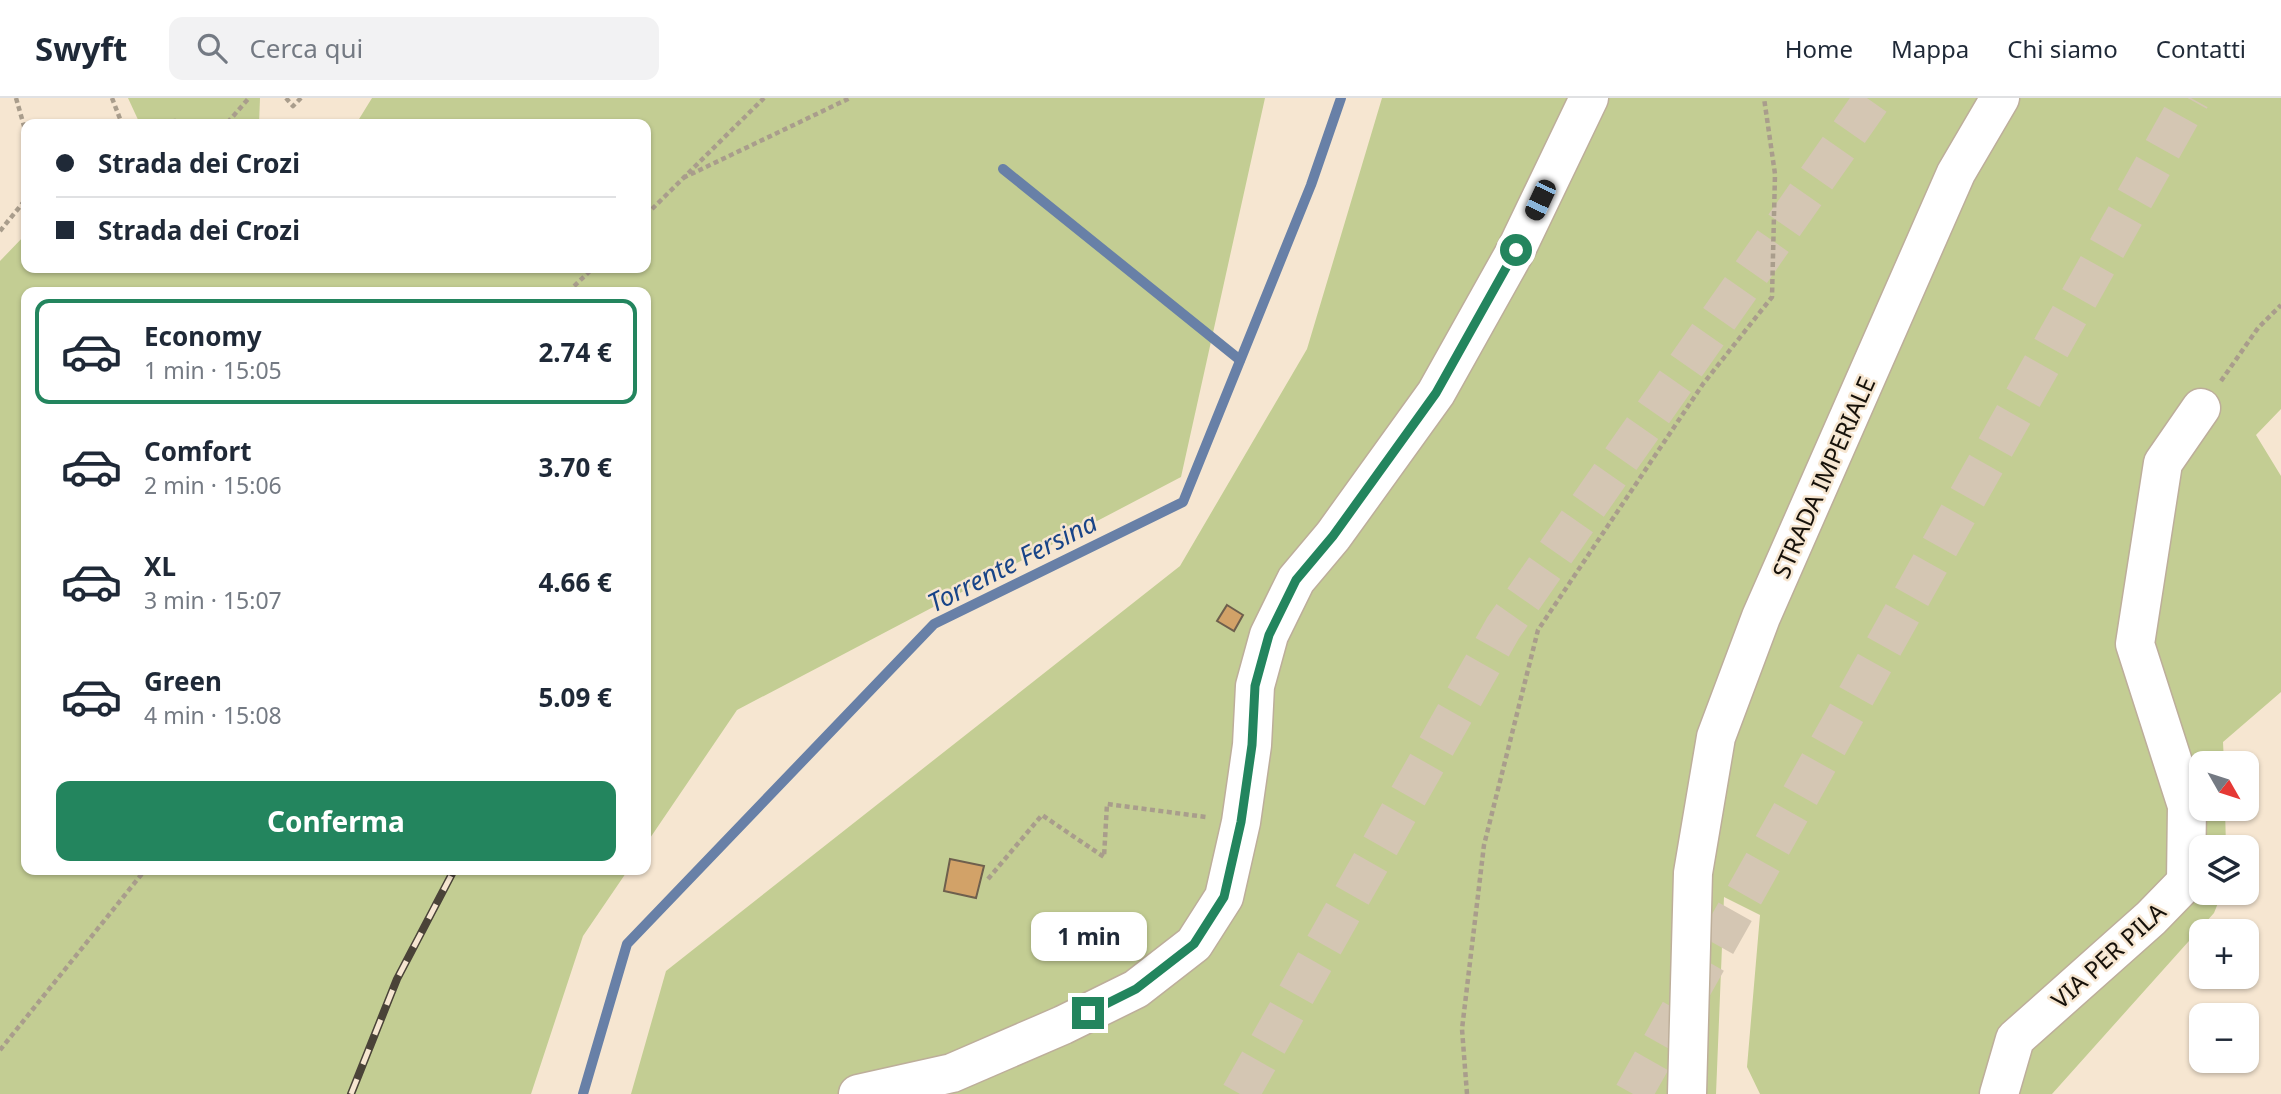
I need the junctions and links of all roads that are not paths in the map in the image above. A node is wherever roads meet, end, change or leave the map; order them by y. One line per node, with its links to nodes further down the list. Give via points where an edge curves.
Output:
1 (1590, 98): 4 (street, via 1516,250 1436,393 1296,580 1269,635 1255,686 1241,822 1224,897 1194,944 1136,989 1063,1025 952,1073)
2 (2000, 98): 5 (street, STRADA IMPERIALE, via 1956,173 1761,617 1716,737 1693,873)
3 (2201, 408): 6 (street, VIA PER PILA, via 2163,463 2135,644 2187,806 2186,882 2015,1039)
4 (858, 1094)
5 (1687, 1094)
6 (1999, 1094)

